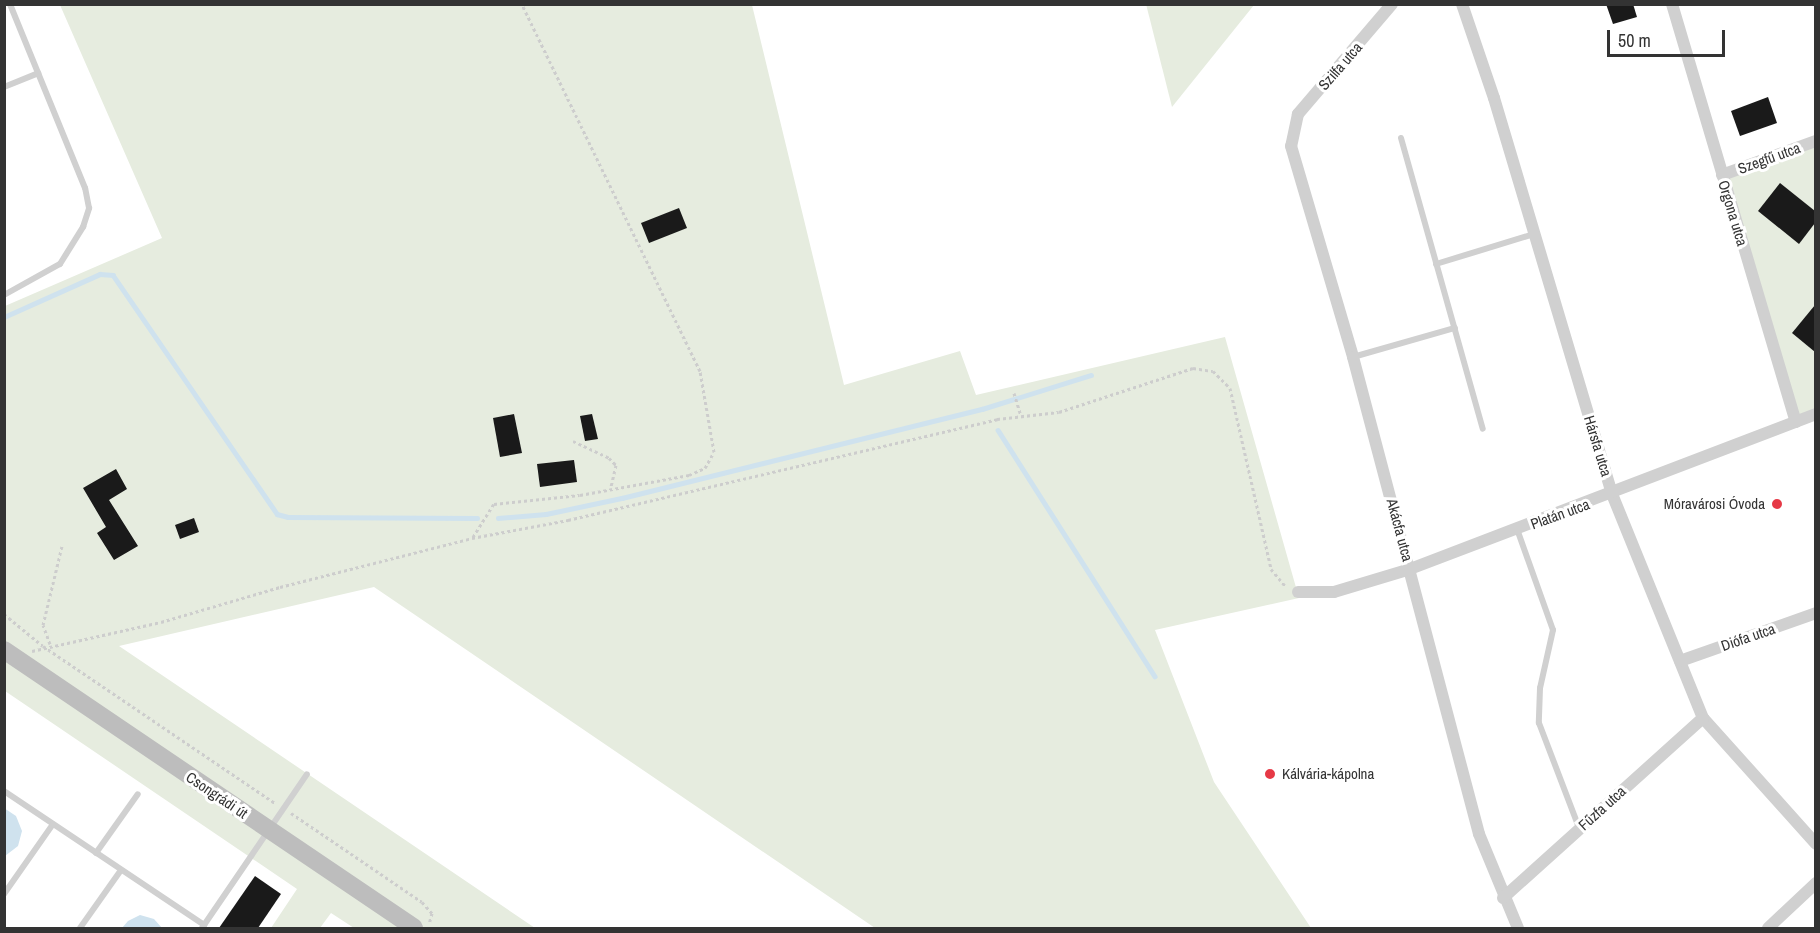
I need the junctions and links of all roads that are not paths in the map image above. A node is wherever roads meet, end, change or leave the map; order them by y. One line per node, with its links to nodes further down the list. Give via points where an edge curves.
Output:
1 (10, 4): 5 (lane)
2 (1392, 4): 7 (street, Szilfa utca, via 1298,114)
3 (1462, 4): 11 (street, Hársfa utca)
4 (1672, 4): 10 (street, Orgona utca)
5 (38, 74): 6 (lane); 13 (lane, via 85,188 88,208 83,227 60,264)
6 (4, 87)
7 (1292, 129): 15 (street, Akácfa utca, via 1291,146)
8 (1401, 138): 12 (lane)
9 (1815, 141): 10 (street, Szegfű utca)
10 (1722, 175): 17 (street, Orgona utca)
11 (1534, 234): 12 (lane); 19 (street, Hársfa utca)
12 (1437, 264): 14 (lane)
13 (4, 295)
14 (1455, 328): 15 (lane); 18 (lane)
15 (1353, 357): 21 (street, Akácfa utca)
16 (1815, 414): 17 (street, Platán utca)
17 (1796, 422): 19 (street, Platán utca)
18 (1483, 429)
19 (1612, 494): 20 (street, Platán utca); 25 (street, Hársfa utca)
20 (1517, 529): 21 (street, Platán utca); 31 (lane, via 1553,630 1539,696 1539,723)
21 (1410, 569): 22 (street, Platán utca, via 1334,592); 38 (street, Akácfa utca, via 1479,834)
22 (1298, 592)
23 (1815, 613): 25 (street, Diófa utca)
24 (4, 650): 32 (main road, Csongrádi út)
25 (1680, 661): 26 (street, Hársfa utca)
26 (1703, 718): 31 (street, Fűzfa utca); 33 (street, Hársfa utca)
27 (308, 774): 32 (lane)
28 (4, 790): 30 (lane)
29 (138, 794): 34 (lane)
30 (53, 824): 34 (lane); 37 (lane)
31 (1579, 828): 38 (street, Fűzfa utca)
32 (269, 831): 39 (lane); 41 (main road, Csongrádi út)
33 (1815, 844)
34 (96, 853): 35 (lane)
35 (121, 870): 39 (lane); 40 (lane)
36 (1815, 883): 43 (street)
37 (4, 894)
38 (1503, 898): 42 (street, Akácfa utca)
39 (203, 927)
40 (80, 928)
41 (414, 928)
42 (1518, 928)
43 (1768, 928)

